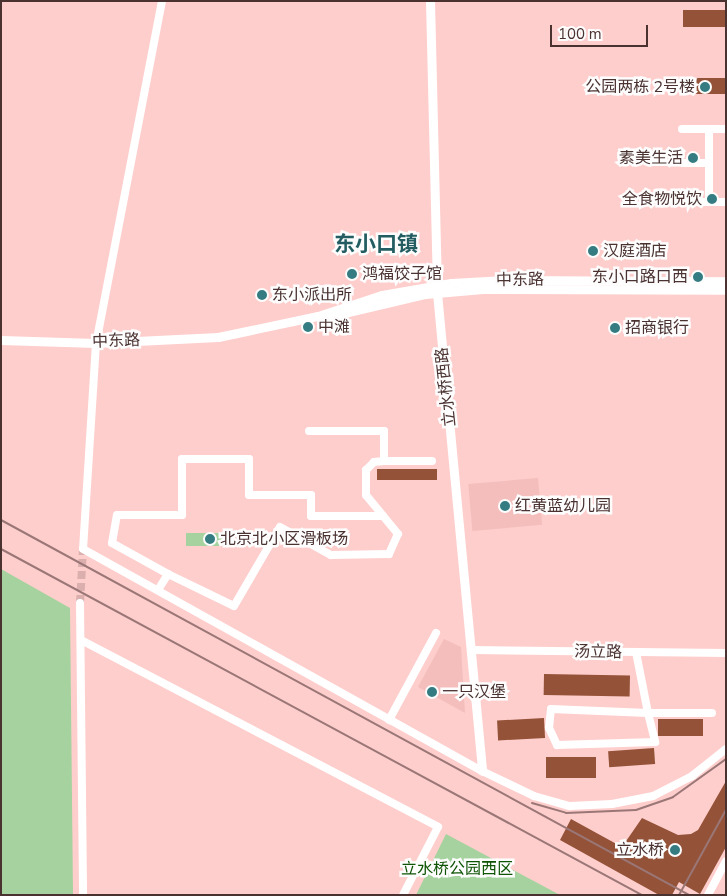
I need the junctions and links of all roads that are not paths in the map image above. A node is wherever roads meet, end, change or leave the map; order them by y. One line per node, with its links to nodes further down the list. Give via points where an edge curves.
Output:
1 (162, 1): 15 (street)
2 (430, 1): 12 (street, 立水桥西路)
3 (682, 129): 4 (street)
4 (709, 129): 5 (street); 7 (street)
5 (726, 129)
6 (683, 163): 7 (street)
7 (709, 163): 9 (street)
8 (683, 202): 9 (street)
9 (709, 202): 10 (street)
10 (726, 202)
11 (726, 281): 12 (street, 中东路, via 506,280)
12 (436, 289): 13 (street, 中东路); 15 (street, 中东路, via 327,318 318,316 218,337); 25 (street, 立水桥西路)
13 (726, 290)
14 (1, 340): 15 (street, 中东路)
15 (96, 343): 21 (street, via 84,549)
16 (309, 431): 17 (street, via 384,431)
17 (384, 462): 18 (street); 19 (street, via 374,462 366,470 366,495)
18 (432, 462)
19 (383, 516): 20 (street, via 398,534 389,554 331,555 280,527 234,606); 20 (street, via 311,516 311,495 249,495 249,459 182,459 182,514 117,514 112,543)
20 (168, 574): 21 (street)
21 (158, 590): 30 (street)
22 (80, 603): 24 (street)
23 (436, 634): 30 (street)
24 (80, 640): 34 (street); 35 (street, via 438,827)
25 (471, 650): 26 (street, 汤立路); 32 (street, 立水桥西路)
26 (636, 652): 27 (street, 汤立路); 28 (street)
27 (726, 653)
28 (648, 713): 28 (street, via 655,742 557,745 550,728 551,709); 29 (street)
29 (712, 713)
30 (390, 720): 32 (street)
31 (726, 749): 32 (street, via 692,776 653,796 612,804 570,806 534,796)
32 (482, 771)
33 (726, 861): 36 (street)
34 (83, 895)
35 (403, 895)
36 (708, 895)

